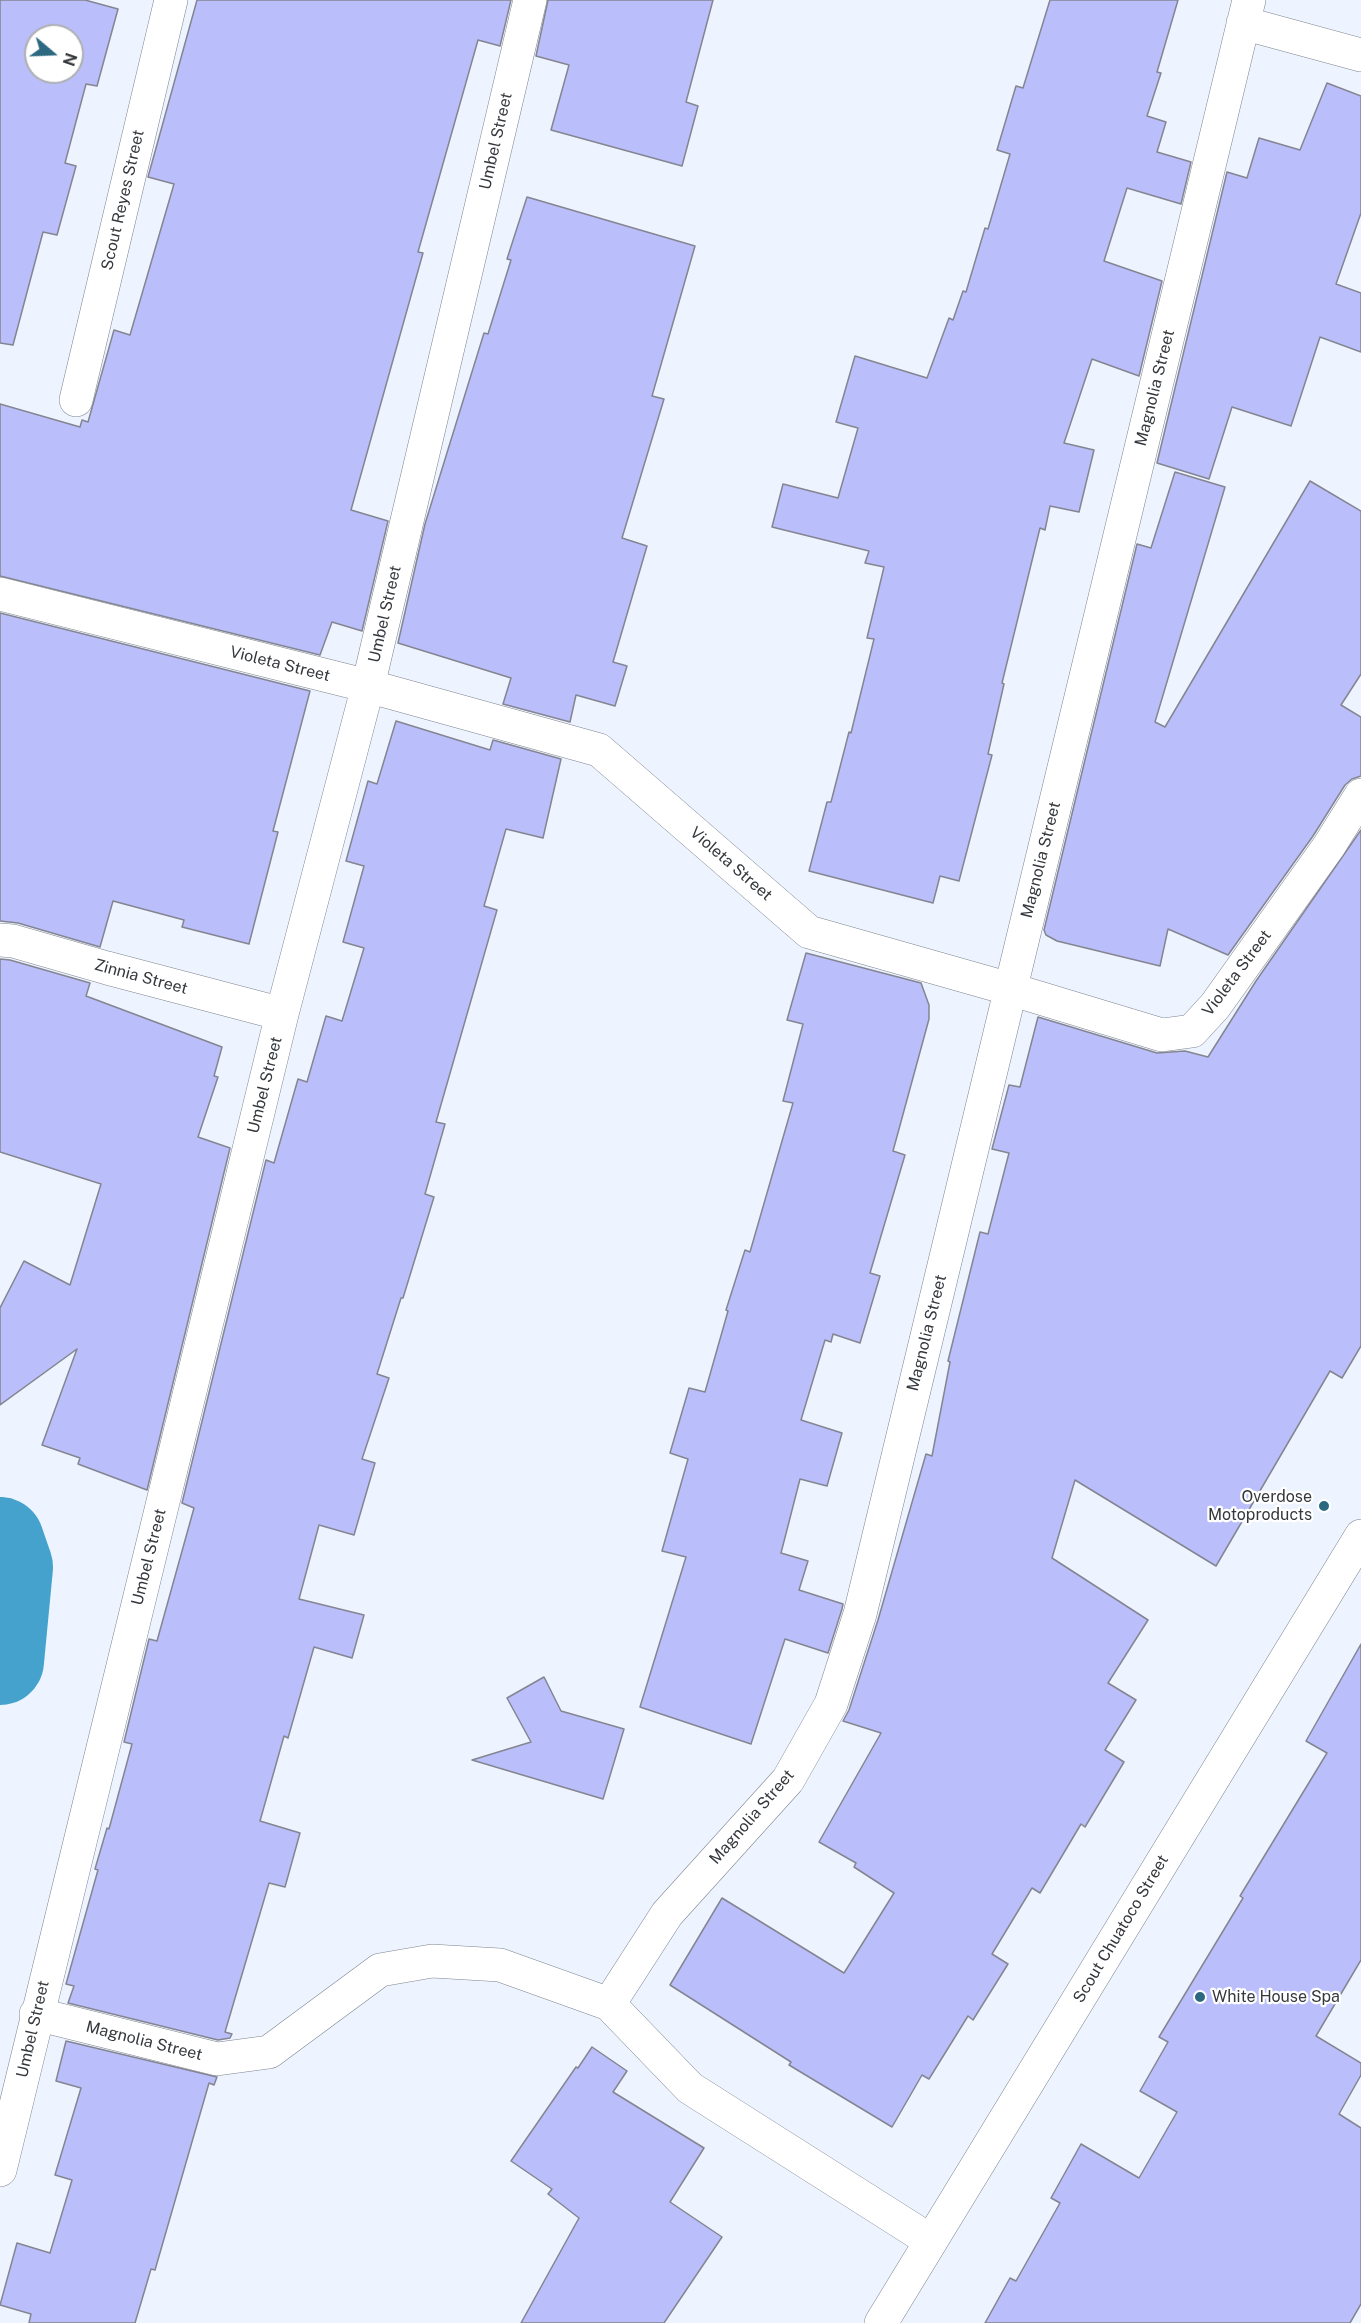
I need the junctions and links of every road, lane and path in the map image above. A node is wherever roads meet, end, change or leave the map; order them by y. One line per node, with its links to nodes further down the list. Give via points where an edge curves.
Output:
1 (171, 0): 5 (street, Scout Reyes Street)
2 (530, 0): 7 (street, Umbel Street)
3 (1246, 11): 4 (street); 10 (street, Magnolia Street)
4 (1361, 55)
5 (76, 400)
6 (0, 594): 7 (street, Violeta Street)
7 (368, 686): 10 (street, Violeta Street, via 599,750 809,932); 11 (street, Umbel Street)
8 (1361, 795): 10 (street, Violeta Street, via 1215,1006 1192,1031 1162,1035)
9 (0, 940): 11 (street, Zinnia Street)
10 (1010, 989): 13 (street, Magnolia Street, via 860,1614 831,1704 789,1780 667,1914)
11 (282, 1014): 14 (street, Umbel Street)
12 (1356, 1554): 16 (street, Scout Chuatoco Street)
13 (609, 2004): 14 (street, Magnolia Street, via 500,1965 432,1961 380,1970 269,2052 217,2059); 16 (street, via 690,2088)
14 (36, 2014): 15 (street, Umbel Street)
15 (0, 2170)
16 (932, 2241): 17 (street, Scout Chuatoco Street)
17 (881, 2323)

